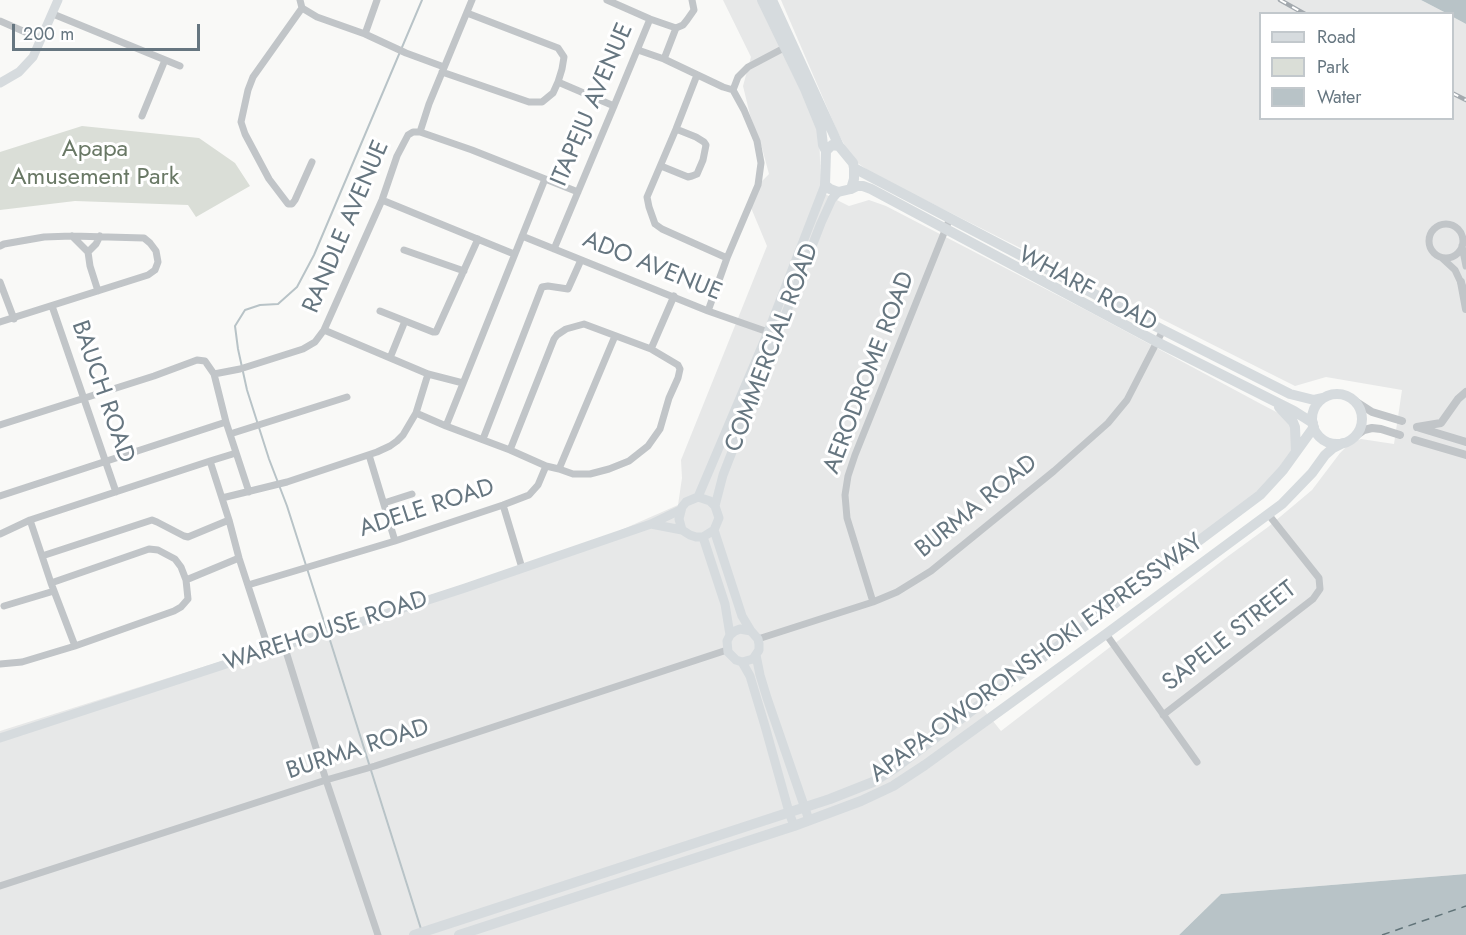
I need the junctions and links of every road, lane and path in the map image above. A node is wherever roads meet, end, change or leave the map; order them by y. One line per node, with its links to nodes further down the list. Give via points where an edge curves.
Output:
1 (58, 0): 10 (main road)
2 (377, 0): 14 (street)
3 (472, 0): 9 (street, RANDLE AVENUE)
4 (607, 0): 11 (street, ITAPEJU AVENUE)
5 (692, 0): 13 (street, via 694,10)
6 (762, 0): 16 (main road)
7 (772, 0): 30 (main road)
8 (301, 4): 14 (street, via 317,17); 32 (street, via 253,77 241,122 269,179 288,204 295,200)
9 (467, 13): 21 (street, RANDLE AVENUE); 23 (street, via 558,48 564,57)
10 (53, 14): 15 (main road); 18 (street)
11 (650, 19): 13 (street); 17 (street, ITAPEJU AVENUE)
12 (0, 21): 15 (street)
13 (676, 28): 19 (street)
14 (364, 34): 21 (street)
15 (41, 39): 24 (main road, via 33,57 19,72)
16 (784, 48): 25 (street, via 748,67 738,77); 31 (main road, via 806,89)
17 (638, 50): 19 (street); 26 (street, ITAPEJU AVENUE)
18 (165, 60): 20 (street); 27 (street)
19 (664, 60): 22 (street)
20 (180, 66)
21 (443, 70): 23 (street, via 529,102 542,102); 29 (street, RANDLE AVENUE)
22 (697, 75): 25 (street); 28 (street)
23 (558, 82): 26 (street)
24 (0, 83)
25 (734, 90): 52 (street, via 757,141 761,163 758,186)
26 (614, 106): 38 (street, ITAPEJU AVENUE)
27 (142, 116)
28 (676, 129): 33 (street); 33 (street, via 704,142 703,160 697,174 688,177)
29 (420, 132): 35 (street); 40 (street, RANDLE AVENUE, via 408,135)
30 (839, 146): 31 (main road); 34 (main road)
31 (826, 151): 36 (main road)
32 (312, 162)
33 (661, 166): 52 (street, via 647,197 655,224)
34 (854, 168): 37 (main road); 41 (main road, WHARF ROAD)
35 (546, 179): 38 (street); 44 (street)
36 (825, 185): 39 (main road); 71 (main road, COMMERCIAL ROAD)
37 (851, 189): 39 (main road); 41 (main road, WHARF ROAD, via 863,186)
38 (578, 192): 48 (street, ITAPEJU AVENUE)
39 (838, 192): 115 (main road, COMMERCIAL ROAD, via 821,223 723,475)
40 (382, 200): 45 (street); 69 (street, RANDLE AVENUE)
41 (948, 223): 70 (main road, WHARF ROAD); 73 (main road, WHARF ROAD); 132 (street, AERODROME ROAD, via 848,476 847,518)
42 (72, 236): 43 (street); 46 (street); 50 (street)
43 (100, 236): 50 (street); 59 (street, via 144,238 156,251 158,262 148,276)
44 (522, 236): 48 (street, ADO AVENUE); 51 (street)
45 (478, 239): 51 (street); 56 (street)
46 (0, 246)
47 (1462, 246): 53 (street, via 1452,257); 53 (street, via 1459,230 1450,224 1439,225 1431,232 1429,242 1432,252); 55 (street)
48 (554, 249): 54 (street, ADO AVENUE)
49 (404, 250): 56 (street)
50 (88, 252): 59 (street)
51 (514, 254): 78 (street)
52 (727, 258): 65 (street)
53 (1442, 258): 58 (street)
54 (581, 260): 61 (street, ADO AVENUE); 94 (street, via 568,289 542,287)
55 (1466, 266)
56 (464, 271): 67 (street, via 436,332)
57 (0, 282): 66 (street)
58 (1461, 282): 60 (street); 63 (street)
59 (98, 291): 62 (street)
60 (1466, 295)
61 (674, 296): 65 (street, ADO AVENUE); 74 (street)
62 (52, 306): 66 (street); 81 (street, BAUCH ROAD)
63 (1466, 309)
64 (380, 311): 67 (street)
65 (708, 311): 71 (street, ADO AVENUE)
66 (14, 319): 68 (street)
67 (405, 321): 75 (street)
68 (0, 322)
69 (324, 330): 75 (street); 76 (street, RANDLE AVENUE, via 303,349)
70 (1163, 330): 73 (street, BURMA ROAD); 82 (main road, WHARF ROAD, via 1290,394 1314,400)
71 (768, 332): 111 (main road, COMMERCIAL ROAD)
72 (615, 336): 74 (street); 98 (street, via 584,324 557,335); 106 (street)
73 (1157, 342): 83 (main road, WHARF ROAD); 132 (street, BURMA ROAD, via 1127,400 1108,423 931,571)
74 (651, 349): 106 (street, via 680,369 660,429 648,446 629,461 590,474)
75 (390, 358): 77 (street)
76 (214, 374): 81 (street, via 205,361 196,360); 87 (street)
77 (428, 374): 78 (street); 85 (street)
78 (463, 383): 90 (street)
79 (1466, 392): 96 (street, via 1441,423 1417,427)
80 (347, 397): 91 (street)
81 (83, 398): 88 (street); 104 (street, BAUCH ROAD)
82 (1323, 398): 84 (main road, via 1337,394); 89 (main road, via 1316,405)
83 (1273, 400): 89 (main road, WHARF ROAD); 99 (main road, via 1293,422)
84 (1355, 401): 86 (street, via 1372,412); 93 (main road, via 1362,423)
85 (416, 413): 90 (street); 101 (street, via 397,441)
86 (1402, 421)
87 (226, 422): 91 (street); 104 (street)
88 (0, 425)
89 (1313, 425): 97 (main road, via 1322,438); 99 (main road, APAPA-OWORONSHOKI EXPRESSWAY)
90 (446, 426): 94 (street)
91 (230, 434): 100 (street)
92 (1400, 435): 93 (street, via 1372,428)
93 (1354, 437): 97 (main road)
94 (483, 439): 98 (street)
95 (1415, 440): 102 (street)
96 (1466, 442)
97 (1343, 443): 117 (main road, APAPA-OWORONSHOKI EXPRESSWAY, via 1325,455 1282,504)
98 (510, 450): 105 (street)
99 (1296, 452): 148 (main road, APAPA-OWORONSHOKI EXPRESSWAY, via 1260,495 895,768 873,782)
100 (236, 453): 103 (street); 108 (street)
101 (369, 455): 108 (street); 113 (street)
102 (1466, 455)
103 (210, 460): 107 (street); 112 (street)
104 (105, 461): 107 (street, BAUCH ROAD); 110 (street)
105 (546, 466): 106 (street); 114 (street, ADELE ROAD, via 529,495)
106 (559, 469)
107 (116, 492): 118 (street)
108 (249, 492): 112 (street)
109 (412, 494): 113 (street)
110 (0, 496)
111 (698, 497): 115 (main road); 116 (main road)
112 (222, 498): 119 (street)
113 (384, 503): 125 (street)
114 (503, 505): 125 (street, ADELE ROAD); 128 (street)
115 (715, 506): 122 (main road, via 718,518)
116 (680, 510): 120 (main road, WAREHOUSE ROAD); 121 (main road)
117 (1268, 514): 134 (main road, APAPA-OWORONSHOKI EXPRESSWAY); 144 (street, SAPELE STREET, via 1319,578 1320,589 1313,599)
118 (30, 520): 123 (street); 126 (street)
119 (229, 520): 126 (street, via 188,537 152,520); 127 (street)
120 (651, 525): 121 (main road, WAREHOUSE ROAD); 128 (main road, WAREHOUSE ROAD)
121 (682, 530): 124 (main road)
122 (714, 530): 124 (main road); 136 (main road, via 742,616)
123 (0, 534)
124 (703, 537): 135 (main road)
125 (396, 541): 130 (street, ADELE ROAD)
126 (42, 556): 131 (street)
127 (239, 558): 129 (street); 130 (street)
128 (522, 568): 137 (main road, WAREHOUSE ROAD)
129 (186, 580): 131 (street, via 175,559 149,549); 138 (street, via 188,599 174,612)
130 (249, 585): 139 (street)
131 (52, 587): 133 (street); 138 (street)
132 (873, 602): 136 (street, BURMA ROAD)
133 (4, 606)
134 (1106, 634): 144 (street); 150 (main road, APAPA-OWORONSHOKI EXPRESSWAY, via 893,786)
135 (730, 635): 136 (main road, via 740,629); 140 (main road)
136 (755, 635): 141 (main road, via 759,644)
137 (284, 645): 139 (main road, WAREHOUSE ROAD); 147 (street)
138 (75, 646): 143 (street, via 22,662)
139 (269, 650): 145 (main road, WAREHOUSE ROAD)
140 (728, 650): 142 (main road, via 731,657); 147 (street, BURMA ROAD)
141 (756, 655): 142 (main road); 148 (main road)
142 (742, 662): 149 (main road, via 750,676)
143 (0, 664)
144 (1163, 715): 146 (street)
145 (0, 738)
146 (1197, 762)
147 (326, 780): 152 (street, BURMA ROAD); 154 (street)
148 (805, 807): 149 (main road, APAPA-OWORONSHOKI EXPRESSWAY); 150 (main road)
149 (789, 812): 151 (main road); 153 (main road, APAPA-OWORONSHOKI EXPRESSWAY)
150 (809, 820): 151 (main road, APAPA-OWORONSHOKI EXPRESSWAY)
151 (794, 826): 155 (main road, APAPA-OWORONSHOKI EXPRESSWAY)
152 (0, 886)
153 (421, 932)
154 (378, 935)
155 (459, 935)

